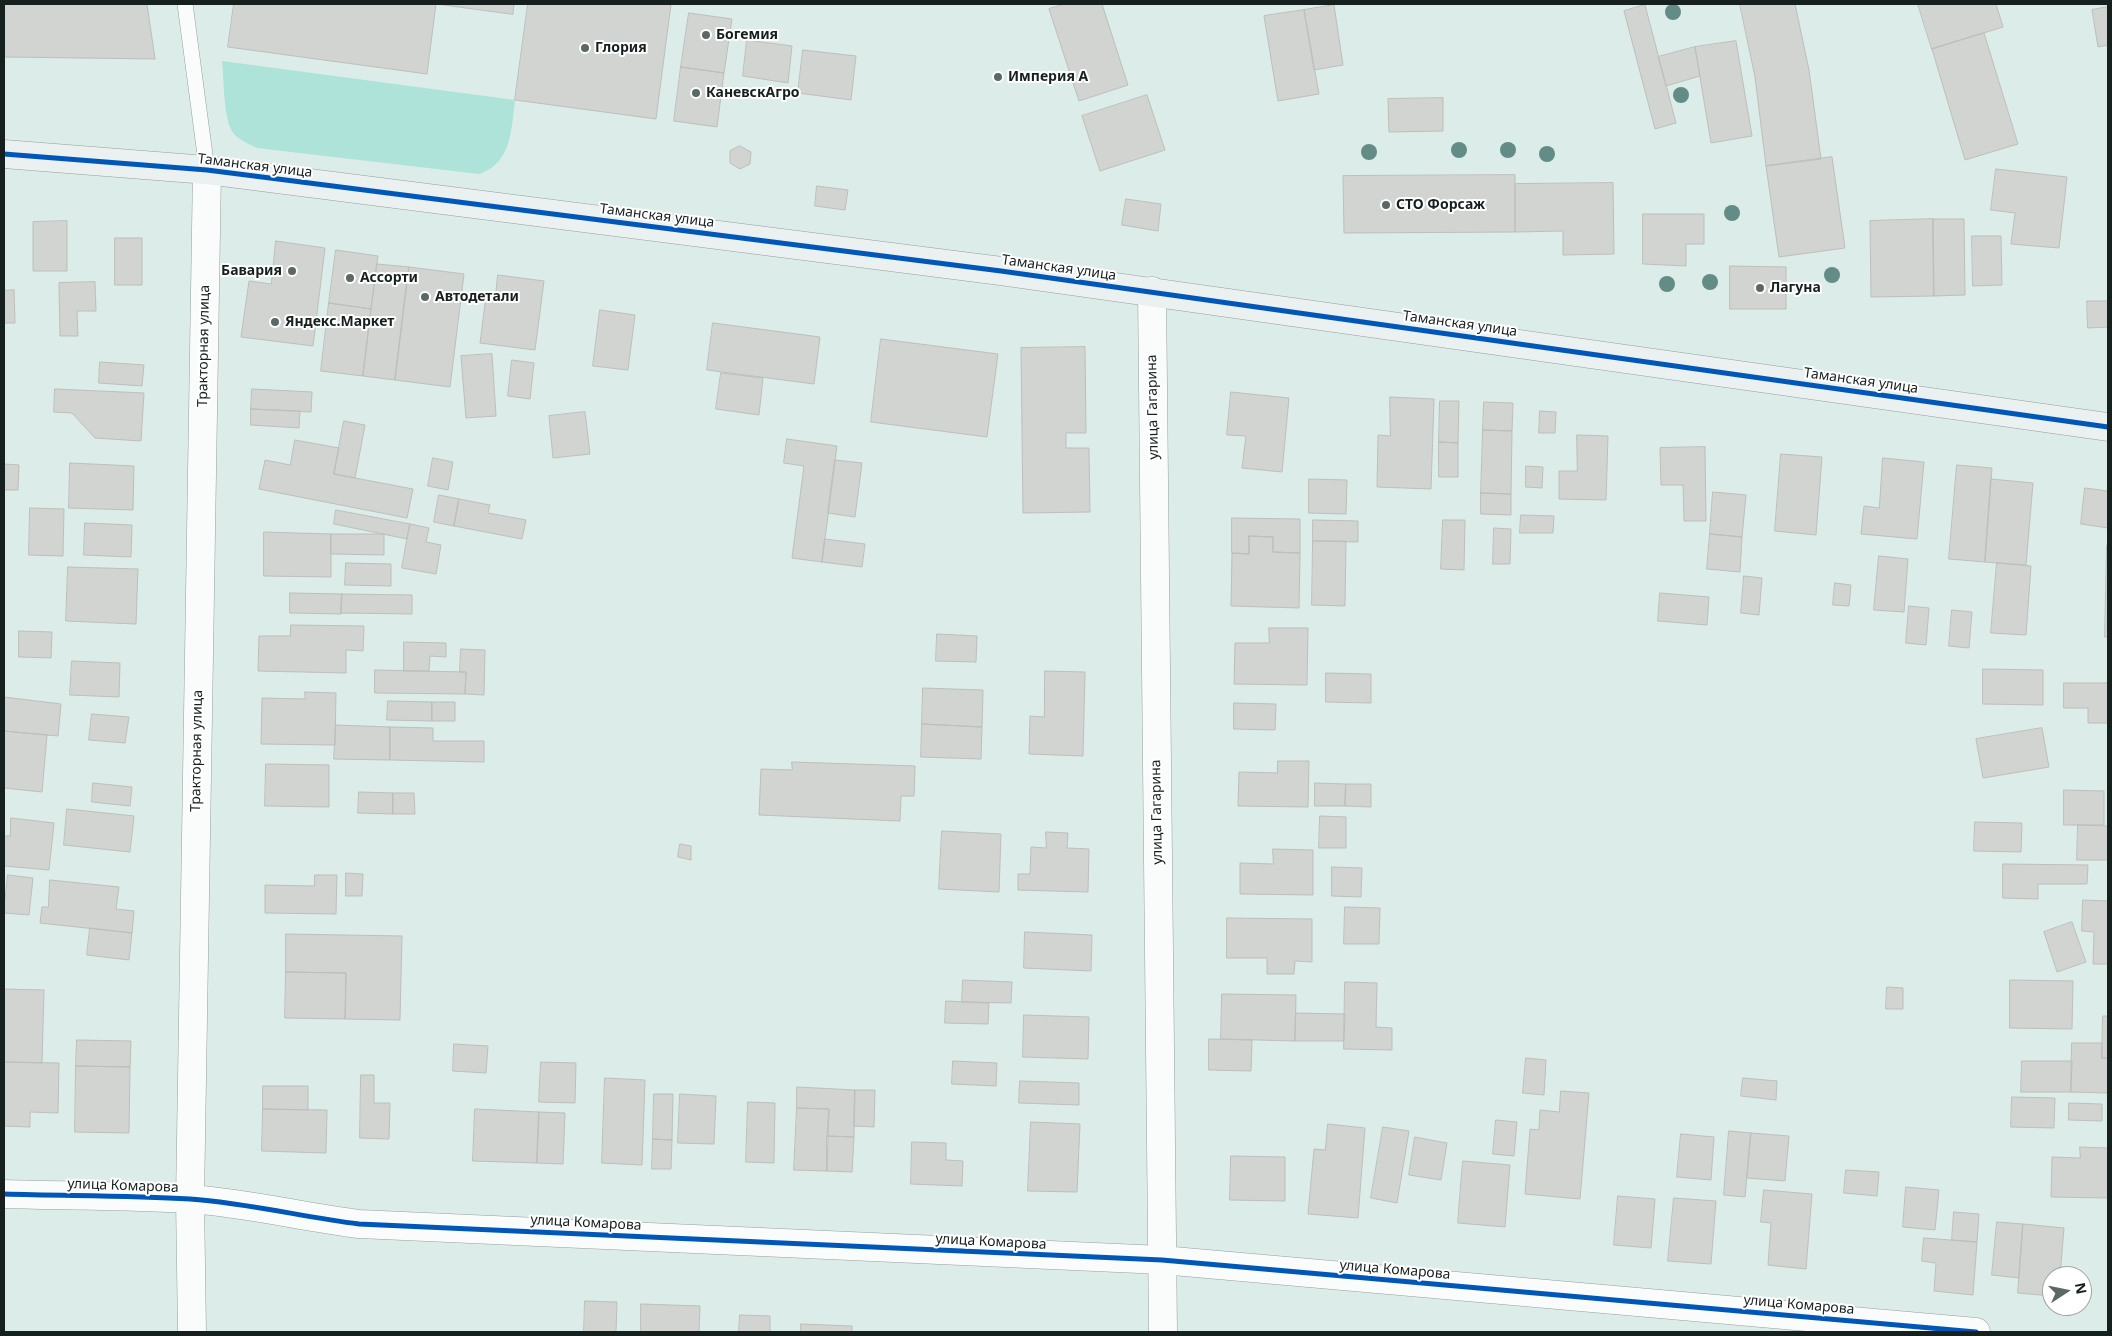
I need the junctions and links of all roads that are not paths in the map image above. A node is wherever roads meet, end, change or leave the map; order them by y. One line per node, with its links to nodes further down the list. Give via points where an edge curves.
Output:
1 (185, 4): 3 (lane)
2 (4, 154): 3 (street, Таманская улица)
3 (207, 170): 4 (street, Таманская улица); 7 (street, Тракторная улица)
4 (1152, 291): 5 (street, Таманская улица); 8 (street, улица Гагарина)
5 (2108, 428)
6 (4, 1194): 7 (street, улица Комарова)
7 (190, 1199): 8 (street, улица Комарова, via 359,1224); 9 (street, Тракторная улица)
8 (1162, 1260): 10 (street, улица Гагарина); 11 (street, улица Комарова)
9 (192, 1332)
10 (1163, 1332)
11 (1976, 1332)

